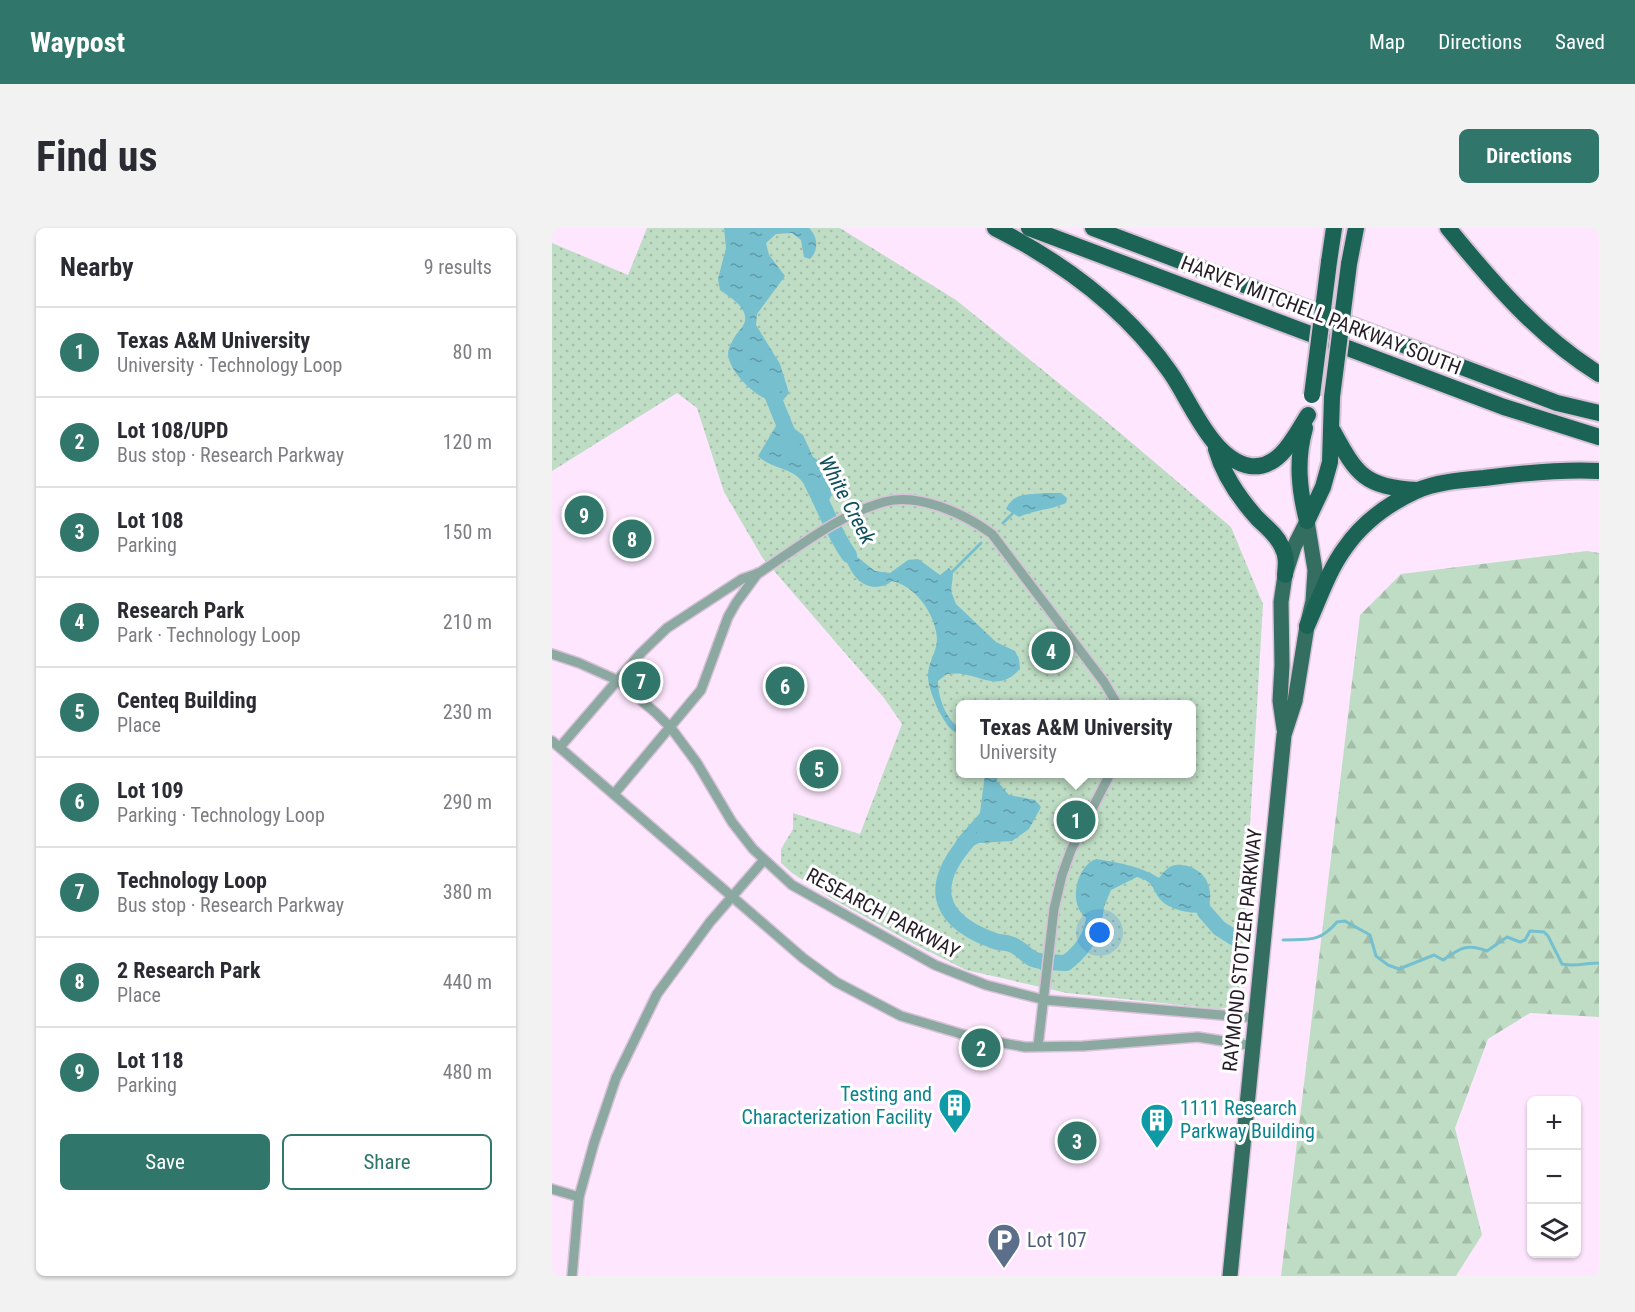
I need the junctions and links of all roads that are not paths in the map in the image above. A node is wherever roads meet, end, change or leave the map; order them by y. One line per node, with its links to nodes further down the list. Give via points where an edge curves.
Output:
1 (995, 228): 12 (highway, via 1061,267 1131,325 1171,373)
2 (1029, 228): 11 (highway, HARVEY MITCHELL PARKWAY SOUTH, via 1504,407)
3 (1093, 228): 8 (highway, HARVEY MITCHELL PARKWAY SOUTH, via 1557,403)
4 (1334, 228): 9 (highway, RAYMOND STOTZER PARKWAY, bridge)
5 (1448, 228): 7 (highway, via 1517,308)
6 (1357, 230): 10 (highway, RAYMOND STOTZER PARKWAY, bridge, via 1349,264)
7 (1599, 374)
8 (1599, 413)
9 (1308, 415): 12 (highway, via 1283,453 1260,466 1231,459); 15 (highway, RAYMOND STOTZER PARKWAY, via 1298,473)
10 (1331, 428): 14 (highway, via 1349,462 1362,476 1379,485); 15 (highway, RAYMOND STOTZER PARKWAY, via 1327,475)
11 (1599, 437)
12 (1215, 445): 17 (highway, via 1236,490 1284,549)
13 (1599, 471): 14 (highway, via 1506,475)
14 (1418, 490): 18 (highway, via 1371,518 1346,546 1330,571)
15 (1306, 521): 17 (main road, RAYMOND STOTZER PARKWAY); 18 (main road, RAYMOND STOTZER PARKWAY, via 1315,570)
16 (759, 573): 20 (street, via 742,579 667,628); 21 (street, via 855,513 886,501 920,501 952,511 992,534); 22 (street, via 728,617 701,690)
17 (1285, 575): 23 (main road, RAYMOND STOTZER PARKWAY, via 1280,701)
18 (1307, 626): 23 (main road, RAYMOND STOTZER PARKWAY, via 1295,701)
19 (552, 654): 20 (street, RESEARCH PARKWAY)
20 (617, 680): 22 (street, RESEARCH PARKWAY); 24 (street)
21 (1114, 700)
22 (671, 728): 26 (street); 27 (street, RESEARCH PARKWAY, via 732,822)
23 (1284, 735): 30 (main road, RAYMOND STOTZER PARKWAY)
24 (556, 744): 26 (street)
25 (1108, 778): 29 (street, via 1071,850 1057,898)
26 (614, 794): 28 (street)
27 (764, 860): 28 (street); 29 (street, RESEARCH PARKWAY, via 810,897 935,965 986,985)
28 (730, 896): 31 (street, via 811,964 872,1002 941,1029 1025,1047); 34 (street, via 657,994 639,1029 616,1078)
29 (1045, 1000): 30 (street, RESEARCH PARKWAY); 31 (street)
30 (1257, 1018): 32 (main road, RAYMOND STOTZER PARKWAY)
31 (1038, 1046): 32 (street, via 1198,1037)
32 (1254, 1046): 36 (main road, RAYMOND STOTZER PARKWAY)
33 (552, 1189): 34 (street)
34 (579, 1197): 35 (street)
35 (572, 1276)
36 (1230, 1276)

